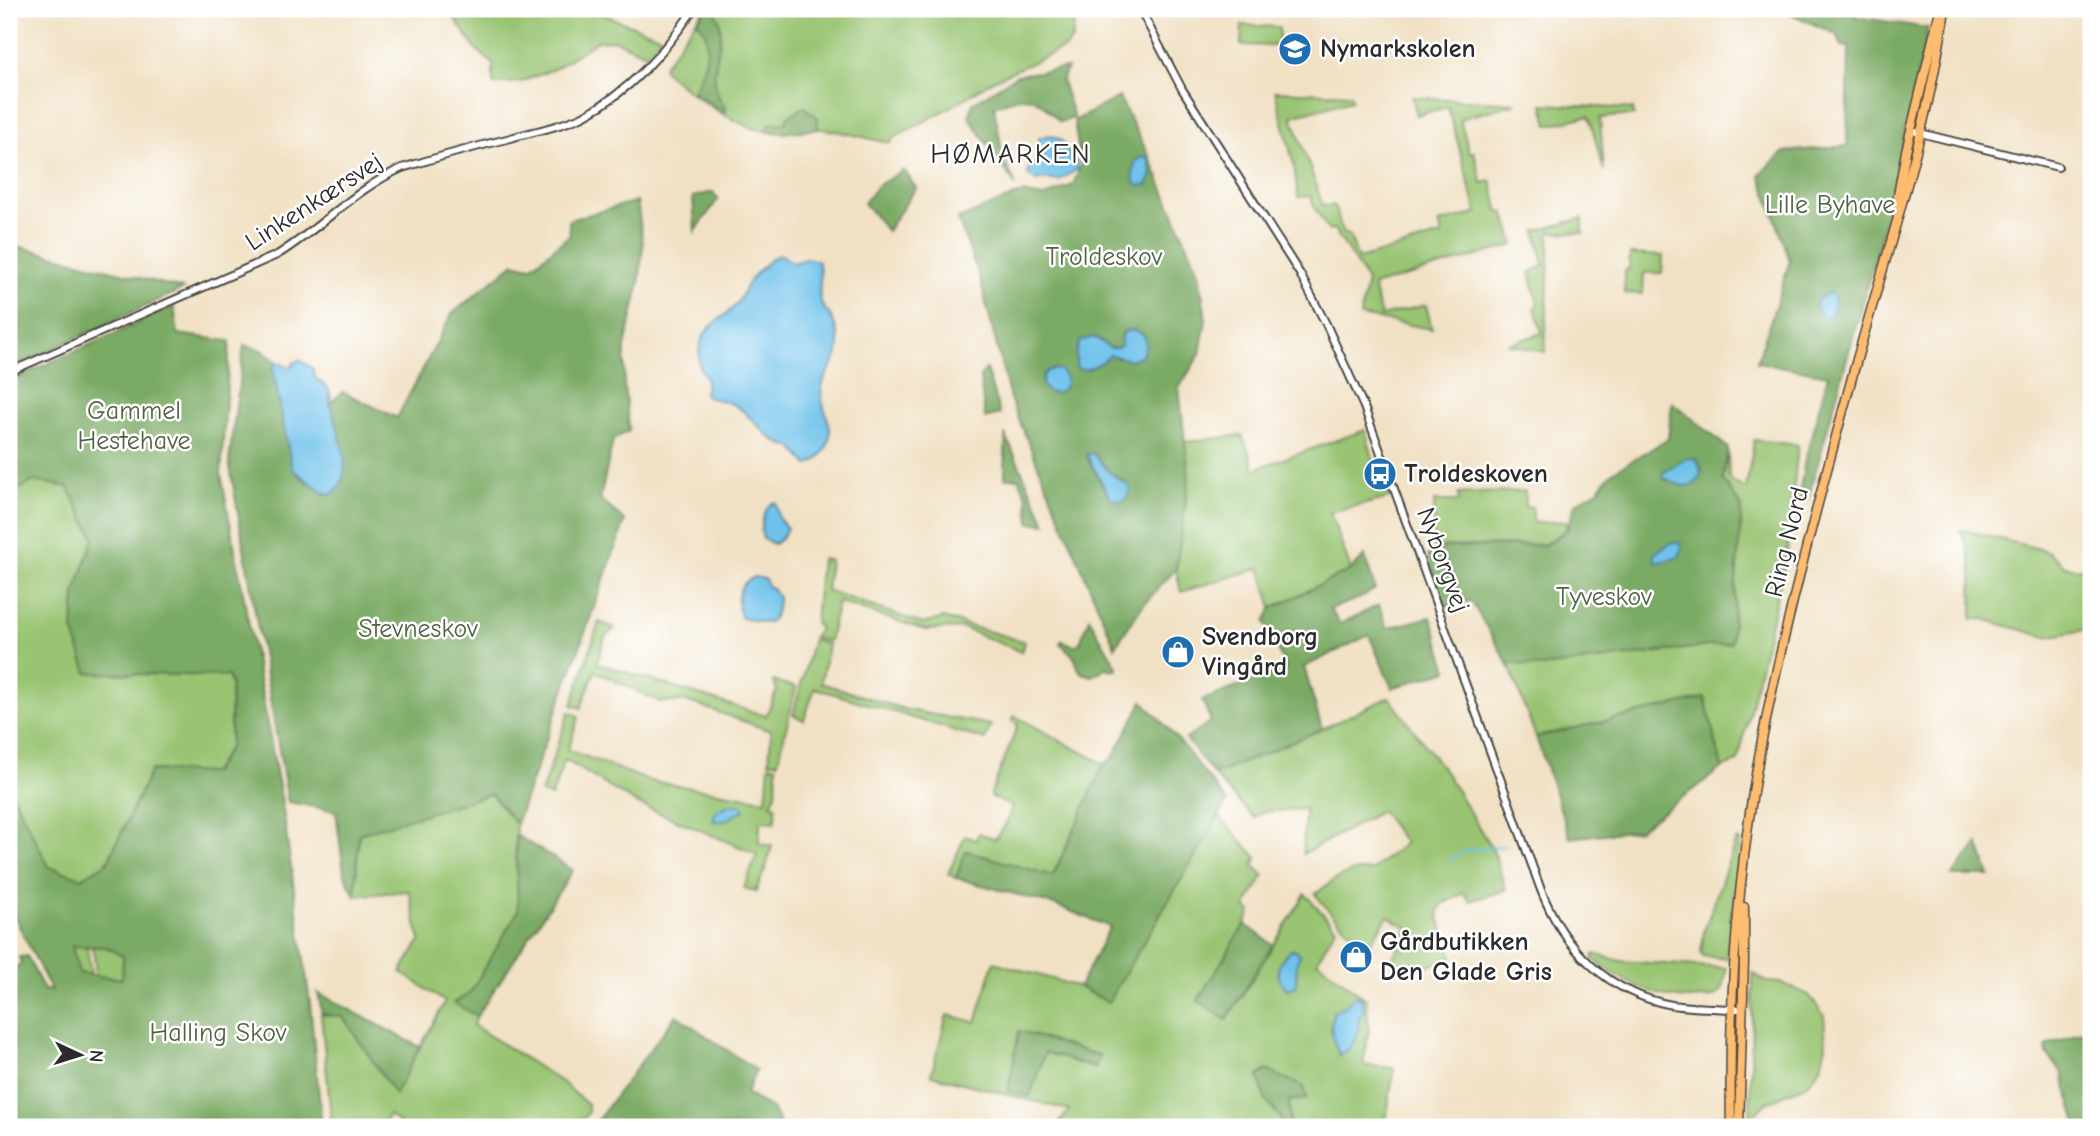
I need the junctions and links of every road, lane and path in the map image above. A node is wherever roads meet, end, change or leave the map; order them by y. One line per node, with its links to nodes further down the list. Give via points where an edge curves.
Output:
1 (694, 9): 8 (street, Linkenkærsvej, via 648,68 582,116 402,168 355,194 277,255)
2 (1140, 9): 10 (street, Nyborgvej, via 1182,89 1300,274 1332,336 1364,407 1559,930 1592,967 1634,993 1672,1005)
3 (1943, 9): 4 (main road, Ring Nord); 5 (main road, Ring Nord, via 1939,52)
4 (1911, 131): 5 (street); 7 (main road, Ring Nord)
5 (1921, 134): 6 (street); 7 (main road, Ring Nord)
6 (2058, 167)
7 (1891, 236): 9 (main road, Ring Nord, via 1789,615 1768,707)
8 (9, 372)
9 (1745, 862): 10 (main road, Ring Nord); 11 (main road, Ring Nord)
10 (1732, 1009): 11 (street, Nyborgvej); 12 (main road)
11 (1743, 1010): 13 (main road)
12 (1731, 1127)
13 (1739, 1127)

